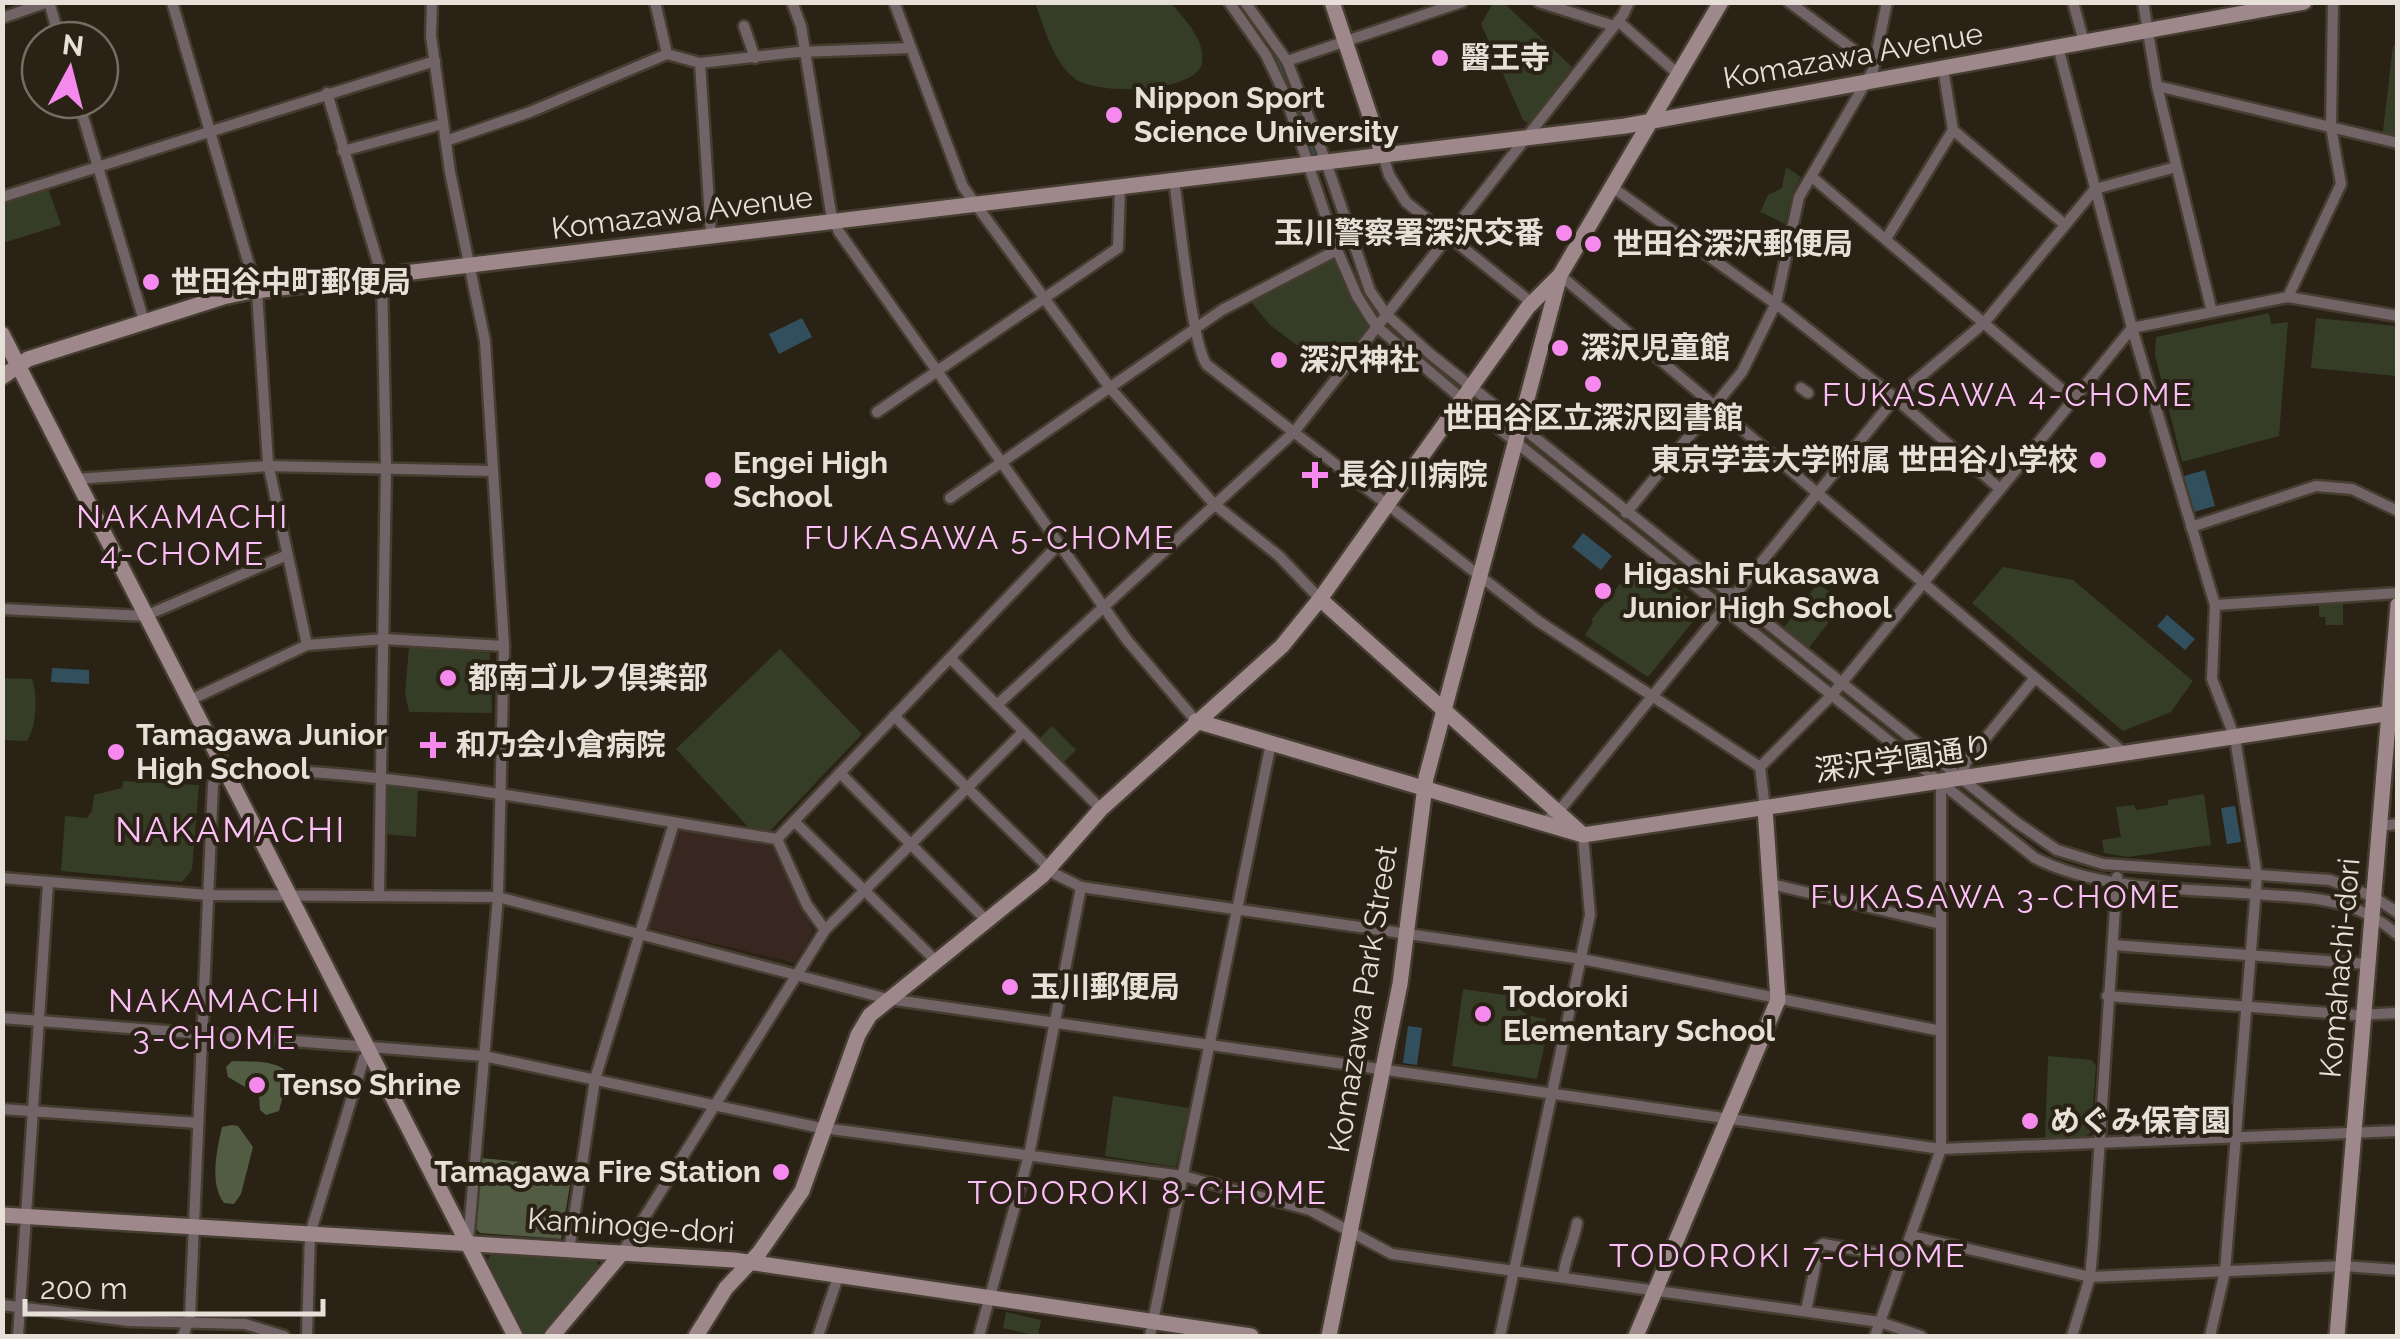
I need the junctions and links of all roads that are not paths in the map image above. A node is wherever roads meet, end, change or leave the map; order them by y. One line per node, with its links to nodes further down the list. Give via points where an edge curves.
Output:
1 (48, 2): 20 (street)
2 (172, 2): 44 (street)
3 (432, 2): 31 (street)
4 (654, 2): 28 (street)
5 (792, 2): 29 (street)
6 (894, 2): 27 (street)
7 (1229, 2): 51 (street, via 1266,56)
8 (1245, 2): 32 (street)
9 (1332, 2): 24 (street)
10 (1540, 2): 21 (street)
11 (1630, 2): 21 (street)
12 (1722, 2): 36 (street)
13 (1789, 2): 34 (street)
14 (1887, 2): 34 (street)
15 (2074, 2): 25 (street)
16 (2143, 2): 23 (street)
17 (2304, 2): 23 (street, Komazawa Avenue)
18 (2333, 2): 43 (street)
19 (1456, 3): 24 (street)
20 (2, 18)
21 (1616, 24): 36 (street); 46 (street)
22 (744, 26): 30 (street)
23 (2149, 30): 25 (street, Komazawa Avenue); 38 (street)
24 (1345, 42): 32 (street); 50 (street)
25 (2084, 42): 26 (street, Komazawa Avenue)
26 (2058, 47): 35 (street, Komazawa Avenue); 58 (street)
27 (911, 48): 29 (street); 60 (street, via 959,181)
28 (667, 54): 33 (street); 47 (street)
29 (806, 54): 30 (street); 61 (street)
30 (755, 58): 33 (street)
31 (435, 61): 39 (street); 42 (street)
32 (1286, 61): 51 (street)
33 (700, 62): 63 (street)
34 (1874, 65): 37 (street)
35 (1942, 68): 37 (street, Komazawa Avenue); 45 (street)
36 (1678, 74): 41 (street)
37 (1867, 82): 41 (street, Komazawa Avenue); 54 (street)
38 (2158, 86): 43 (street); 53 (street)
39 (328, 94): 44 (street); 49 (street)
40 (84, 120): 52 (street)
41 (1649, 122): 46 (street, Komazawa Avenue); 56 (street)
42 (442, 124): 47 (street); 49 (street)
43 (2331, 127): 48 (street); 71 (street, via 2341,184)
44 (209, 130): 52 (street); 70 (street)
45 (1953, 130): 62 (street); 65 (street)
46 (1525, 138): 50 (street, Komazawa Avenue); 64 (street)
47 (446, 141): 67 (street)
48 (2398, 143)
49 (344, 151): 69 (street)
50 (1382, 156): 51 (street, Komazawa Avenue); 64 (street, via 1406,202)
51 (1318, 163): 55 (street, Komazawa Avenue); 66 (street); 76 (street, via 1370,292)
52 (97, 165): 59 (street); 78 (street)
53 (2176, 167): 58 (street); 75 (street)
54 (1812, 178): 65 (street); 74 (street, via 1799,197)
55 (1174, 180): 57 (street, Komazawa Avenue); 82 (street)
56 (1612, 187): 68 (street); 74 (street)
57 (1120, 188): 60 (street, Komazawa Avenue); 72 (street, via 1118,248)
58 (2095, 189): 62 (street); 81 (street)
59 (2, 196)
60 (976, 203): 61 (street, Komazawa Avenue); 72 (street)
61 (834, 222): 63 (street, Komazawa Avenue); 85 (street)
62 (2064, 224): 79 (street)
63 (711, 236): 67 (street, Komazawa Avenue)
64 (1447, 236): 73 (street); 76 (street)
65 (1886, 239): 79 (street)
66 (1338, 250): 80 (street); 82 (street)
67 (470, 266): 69 (street, Komazawa Avenue); 98 (street, via 485,341)
68 (1560, 275): 73 (street); 91 (street); 94 (street)
69 (382, 276): 70 (street, Komazawa Avenue); 97 (street)
70 (256, 292): 78 (street, Komazawa Avenue); 96 (street)
71 (2288, 298): 75 (street); 77 (street)
72 (1047, 299): 85 (street); 87 (street)
73 (1532, 303): 88 (street)
74 (1776, 303): 89 (street); 91 (street, via 1742,372)
75 (2212, 312): 81 (street)
76 (1386, 314): 80 (street); 88 (street)
77 (2398, 316)
78 (144, 321): 84 (street, Komazawa Avenue)
79 (1984, 323): 89 (street); 90 (street)
80 (1376, 326): 88 (street); 93 (street)
81 (2132, 328): 90 (street); 108 (street)
82 (1195, 329): 87 (street); 93 (street, via 1207,366)
83 (2, 334): 84 (street)
84 (19, 364): 86 (street, Komazawa Avenue); 99 (street)
85 (937, 371): 92 (street); 95 (street)
86 (2, 377)
87 (1110, 388): 95 (street); 104 (street)
88 (1467, 393): 94 (street); 103 (street)
89 (1895, 398): 100 (street); 101 (street)
90 (2073, 398): 100 (street)
91 (1715, 404): 101 (street); 105 (street)
92 (877, 412)
93 (1294, 432): 103 (street); 104 (street)
94 (1519, 433): 105 (street); 107 (street); 111 (street)
95 (1001, 463): 102 (street); 109 (street)
96 (269, 466): 97 (street); 99 (street); 110 (street)
97 (386, 468): 98 (street); 122 (street)
98 (492, 471): 124 (street)
99 (76, 479): 121 (street)
100 (2000, 488): 112 (street)
101 (1816, 495): 112 (street); 114 (street)
102 (950, 498)
103 (1387, 502): 111 (street); 115 (street)
104 (1214, 504): 115 (street); 118 (street)
105 (1628, 511): 107 (street); 114 (street)
106 (2398, 511): 108 (street, via 2352,489 2316,486)
107 (1618, 523): 120 (street)
108 (2191, 528): 117 (street)
109 (1058, 545): 118 (street); 125 (street)
110 (288, 556): 121 (street); 123 (street)
111 (1481, 575): 128 (street, via 1538,621); 132 (street)
112 (1923, 582): 126 (street); 127 (street)
113 (2398, 593): 117 (street)
114 (1734, 595): 120 (street); 127 (street)
115 (1320, 599): 132 (street); 135 (street, via 1282,646)
116 (2398, 604): 133 (street, Komahachi-dori)
117 (2215, 606): 137 (street, via 2212,679)
118 (1103, 607): 131 (street); 135 (street)
119 (2, 608): 121 (street)
120 (1724, 608): 128 (street); 129 (street)
121 (145, 616): 130 (street)
122 (384, 639): 123 (street); 124 (street); 143 (street)
123 (307, 645): 130 (street)
124 (504, 646): 148 (street)
125 (950, 658): 131 (street); 134 (street)
126 (2034, 679): 139 (street); 144 (street, via 1966,762)
127 (1842, 681): 129 (street); 144 (street)
128 (1654, 696): 140 (street); 151 (street)
129 (1831, 696): 140 (street); 145 (street)
130 (188, 701): 141 (street)
131 (996, 706): 136 (street)
132 (1444, 710): 147 (street, Komazawa Park Street); 151 (street)
133 (2393, 713): 137 (street, 深沢学園通り); 156 (street, Komahachi-dori)
134 (894, 716): 142 (street); 146 (street)
135 (1196, 722): 138 (street, 深沢学園通り); 150 (street)
136 (1022, 732): 146 (street); 150 (street)
137 (2236, 738): 139 (street, 深沢学園通り); 162 (street)
138 (1270, 743): 147 (street, 深沢学園通り); 175 (street)
139 (2124, 754): 144 (street, 深沢学園通り)
140 (1760, 767): 149 (street)
141 (225, 771): 143 (street); 170 (street, via 213,784); 171 (street)
142 (840, 773): 152 (street); 159 (street)
143 (382, 777): 148 (street); 172 (street)
144 (1961, 779): 145 (street, 深沢学園通り); 160 (street, via 2058,850)
145 (1941, 782): 149 (street, 深沢学園通り); 165 (street, via 2035,858); 179 (street)
146 (967, 788): 159 (street); 161 (street)
147 (1424, 788): 154 (street, 深沢学園通り); 182 (street, Komazawa Park Street)
148 (502, 792): 153 (street); 173 (street)
149 (1765, 808): 157 (street, 深沢学園通り); 166 (street)
150 (1101, 809): 161 (street)
151 (1558, 811): 154 (street); 157 (street)
152 (794, 821): 158 (street); 168 (street)
153 (674, 823): 158 (street); 181 (street)
154 (1544, 823): 157 (street, 深沢学園通り)
155 (2398, 824): 156 (street)
156 (2380, 826): 174 (street, Komahachi-dori)
157 (1583, 835): 186 (street, via 1590,915)
158 (777, 840): 180 (street)
159 (911, 844): 168 (street); 178 (street)
160 (2118, 866): 162 (street); 165 (street)
161 (1049, 869): 167 (street); 178 (street)
162 (2257, 876): 169 (street); 174 (street, via 2330,880)
163 (2, 878): 164 (street)
164 (48, 882): 170 (street); 197 (street)
165 (2117, 882): 169 (street); 184 (street)
166 (1771, 884): 179 (street); 192 (street)
167 (1081, 887): 175 (street); 198 (street)
168 (864, 890): 180 (street); 187 (street)
169 (2257, 894): 177 (street, via 2324,898); 185 (street)
170 (208, 895): 171 (street); 200 (street)
171 (290, 896): 172 (street); 202 (street)
172 (379, 896): 173 (street)
173 (498, 897): 181 (street); 203 (street)
174 (2374, 897): 176 (street); 177 (street, Komahachi-dori)
175 (1237, 909): 182 (street); 201 (street)
176 (2398, 913)
177 (2372, 915): 183 (street); 188 (street, Komahachi-dori)
178 (987, 920): 187 (street)
179 (1941, 924): 199 (street)
180 (825, 930): 189 (street)
181 (640, 933): 189 (street); 205 (street)
182 (1408, 934): 186 (street); 204 (street, Komazawa Park Street)
183 (2398, 935)
184 (2113, 945): 185 (street); 190 (street)
185 (2252, 956): 188 (street); 193 (street)
186 (1582, 959): 192 (street); 206 (street)
187 (936, 961): 191 (street)
188 (2368, 964): 195 (street, Komahachi-dori)
189 (798, 974): 191 (street); 207 (street)
190 (2108, 996): 193 (street); 216 (street)
191 (888, 999): 198 (street); 212 (street, via 860,1029)
192 (1778, 1000): 199 (street); 210 (street)
193 (2246, 1007): 195 (street); 215 (street)
194 (2398, 1012): 195 (street)
195 (2364, 1015): 214 (street, Komahachi-dori)
196 (2, 1018): 197 (street)
197 (38, 1022): 200 (street); 209 (street)
198 (1055, 1023): 201 (street); 218 (street)
199 (1941, 1031): 217 (street)
200 (203, 1033): 202 (street); 211 (street)
201 (1210, 1044): 204 (street); 219 (street)
202 (369, 1051): 203 (street); 225 (street); 227 (street)
203 (484, 1056): 205 (street); 227 (street)
204 (1383, 1070): 206 (street); 224 (street, Komazawa Park Street)
205 (596, 1080): 207 (street); 228 (street)
206 (1551, 1094): 210 (street); 233 (street)
207 (716, 1105): 212 (street); 229 (street)
208 (2, 1109): 209 (street)
209 (34, 1111): 211 (street); 221 (street)
210 (1730, 1119): 217 (street); 239 (street)
211 (198, 1122): 223 (street)
212 (825, 1128): 218 (street); 231 (street, via 796,1203)
213 (2398, 1131): 214 (street)
214 (2354, 1132): 215 (street); 232 (street, Komahachi-dori)
215 (2236, 1137): 216 (street); 235 (street)
216 (2100, 1143): 217 (street); 238 (street)
217 (1941, 1149): 226 (street)
218 (1029, 1155): 219 (street); 240 (street)
219 (1183, 1176): 224 (street, via 1310,1210); 246 (street)
220 (2, 1216): 221 (street, Kaminoge-dori)
221 (26, 1217): 223 (street, Kaminoge-dori); 242 (street)
222 (1578, 1222): 237 (street)
223 (194, 1227): 225 (street, Kaminoge-dori); 245 (street)
224 (1350, 1232): 233 (street, via 1392,1254); 257 (street, Komazawa Park Street)
225 (310, 1234): 227 (street, Kaminoge-dori); 250 (street)
226 (1912, 1236): 230 (street); 238 (street)
227 (468, 1244): 228 (street, Kaminoge-dori); 251 (street)
228 (568, 1250): 229 (street, Kaminoge-dori)
229 (622, 1252): 231 (street, Kaminoge-dori); 252 (street)
230 (1904, 1258): 243 (street, via 1823,1244); 244 (street)
231 (749, 1261): 236 (street, Kaminoge-dori); 253 (street)
232 (2344, 1266): 234 (street); 235 (street); 264 (street, Komahachi-dori)
233 (1512, 1269): 237 (street); 258 (street)
234 (2398, 1270)
235 (2226, 1271): 238 (street); 263 (street)
236 (839, 1274): 240 (street, Kaminoge-dori); 254 (street)
237 (1563, 1277): 239 (street)
238 (2090, 1277): 262 (street)
239 (1656, 1290): 243 (street); 259 (street)
240 (990, 1296): 246 (street, Kaminoge-dori); 255 (street)
241 (2, 1305): 242 (street)
242 (20, 1307): 245 (street); 247 (street)
243 (1806, 1311): 244 (street)
244 (1880, 1322): 260 (street); 261 (street)
245 (188, 1323): 248 (street); 249 (street, via 246,1324)
246 (1152, 1329): 256 (street, Kaminoge-dori)
247 (18, 1336)
248 (183, 1336)
249 (284, 1336)
250 (307, 1336)
251 (515, 1336)
252 (552, 1336)
253 (696, 1336)
254 (818, 1336)
255 (979, 1336)
256 (1251, 1336)
257 (1329, 1336)
258 (1500, 1336)
259 (1636, 1336)
260 (1876, 1336)
261 (1922, 1336)
262 (2072, 1336)
263 (2210, 1336)
264 (2337, 1336)

